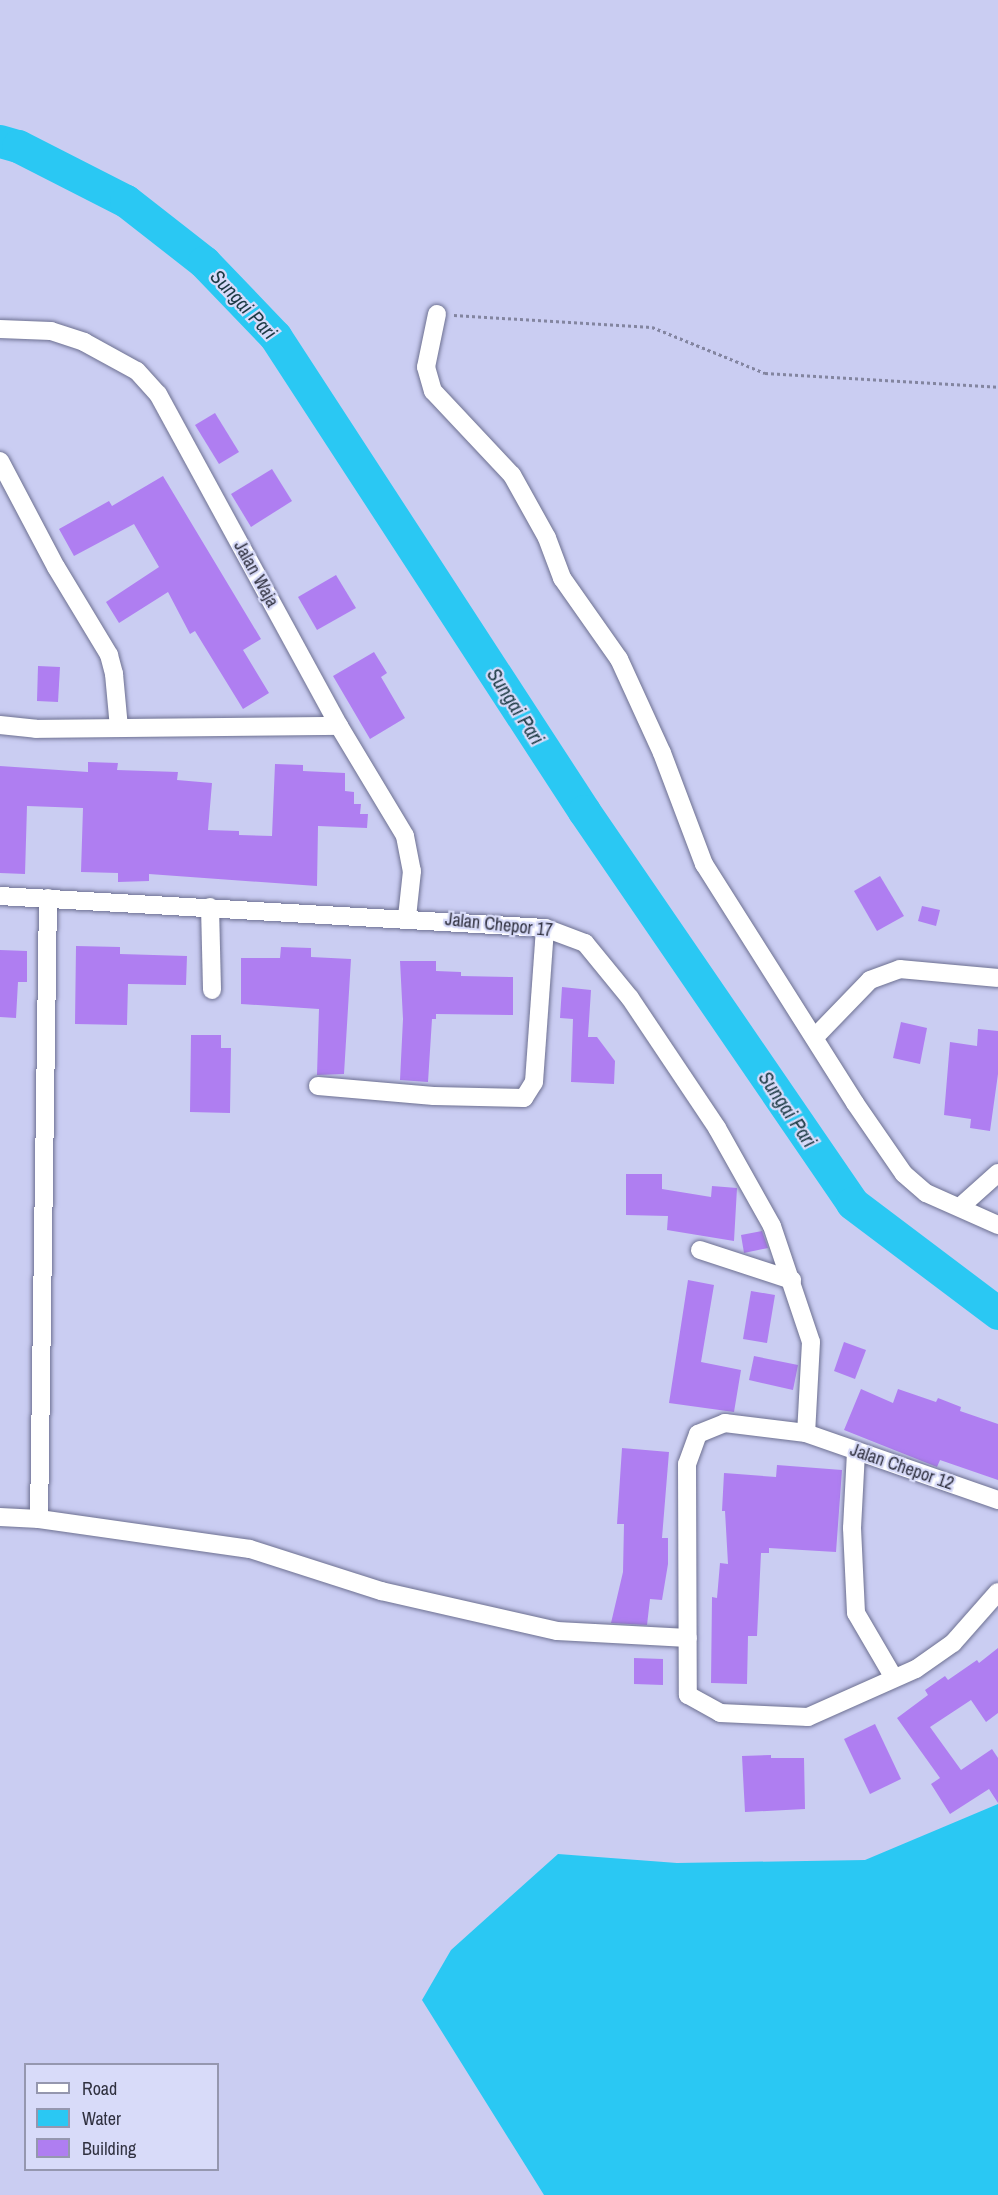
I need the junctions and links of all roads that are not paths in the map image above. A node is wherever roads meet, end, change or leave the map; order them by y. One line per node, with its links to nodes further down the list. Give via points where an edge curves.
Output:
1 (437, 314): 14 (street, via 426,367 434,391 512,475 547,538 562,578 619,659 662,753 704,864)
2 (0, 329): 5 (street, Jalan Waja, via 51,332 84,342 137,371 158,394)
3 (0, 461): 6 (street, via 56,567 109,655)
4 (0, 725): 6 (street)
5 (339, 726): 6 (street); 10 (street, Jalan Waja, via 405,836 411,872)
6 (118, 728)
7 (0, 896): 8 (street, Jalan Chepor 17)
8 (48, 898): 9 (street, Jalan Chepor 17); 25 (street)
9 (210, 907): 10 (street, Jalan Chepor 17); 13 (street)
10 (408, 917): 11 (street, Jalan Chepor 17)
11 (545, 928): 15 (street, via 534,1082 524,1098 434,1096); 20 (street, Jalan Chepor 17, via 585,943 630,998 745,1173 772,1226)
12 (998, 978): 14 (street, via 900,969 870,980)
13 (212, 990)
14 (815, 1037): 17 (street, via 904,1174 927,1193)
15 (318, 1086)
16 (998, 1173): 17 (street)
17 (960, 1207): 18 (street)
18 (998, 1225)
19 (700, 1250): 20 (street)
20 (792, 1280): 21 (street, Jalan Chepor 17, via 812,1352)
21 (806, 1433): 22 (street, Jalan Chepor 12); 27 (street, Jalan Chepor 12, via 725,1423 698,1434 687,1464)
22 (856, 1452): 23 (street, Jalan Chepor 12); 28 (street, via 852,1528 856,1613)
23 (998, 1500)
24 (0, 1517): 25 (street)
25 (39, 1519): 27 (street, via 250,1549 381,1591 557,1631)
26 (998, 1592): 28 (street, via 953,1643)
27 (688, 1638): 28 (street, Jalan Chepor 12, via 688,1695 720,1713 808,1717)
28 (894, 1678)

